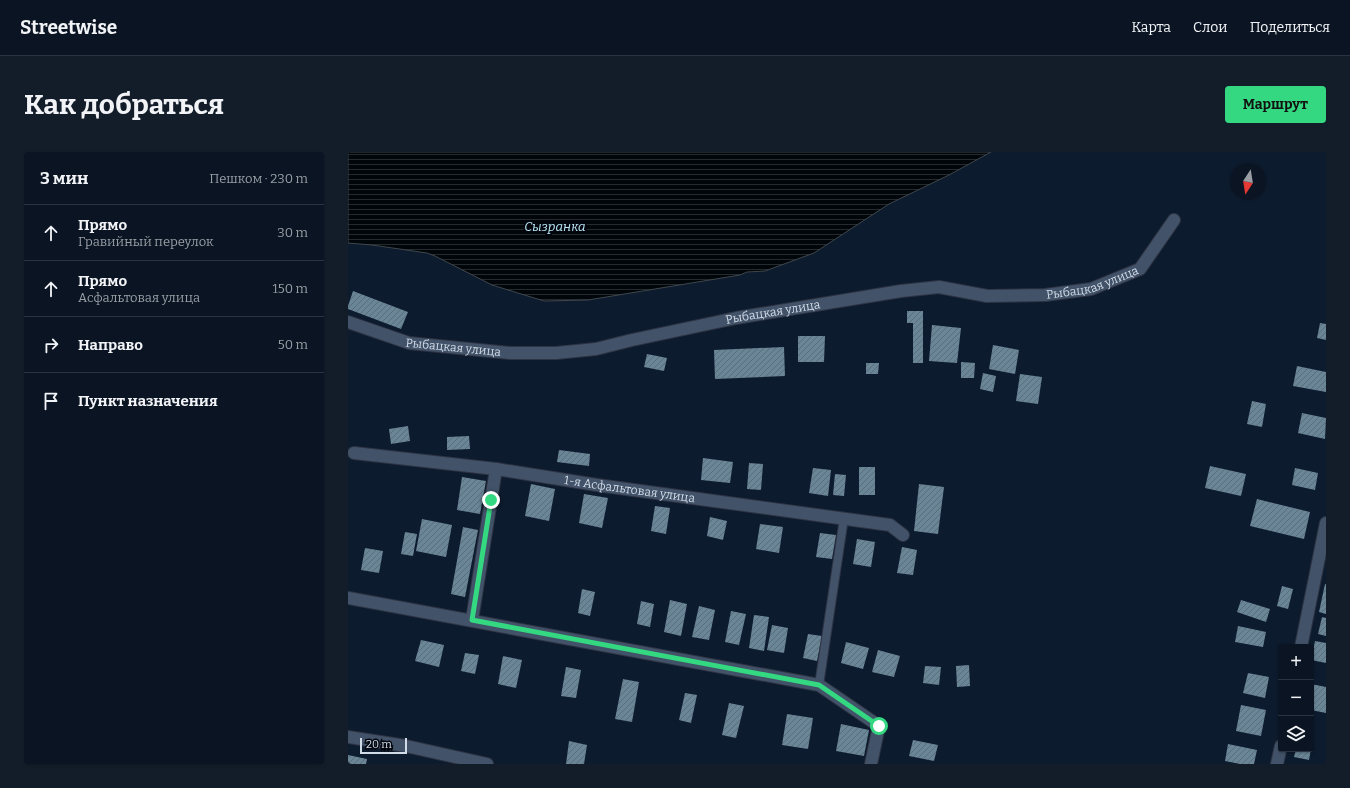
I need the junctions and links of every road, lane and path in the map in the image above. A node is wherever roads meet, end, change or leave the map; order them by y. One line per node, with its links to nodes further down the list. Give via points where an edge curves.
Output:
1 (1174, 220): 2 (street, Рыбацкая улица, via 1140,269 1090,289 1052,294 987,296 939,287 901,290 736,318 596,349 556,353 510,353 409,343)
2 (348, 322)
3 (354, 453): 4 (street, 1-я Асфальтовая улица)
4 (496, 469): 5 (street, 1-я Асфальтовая улица); 9 (street)
5 (844, 518): 7 (street, 1-я Асфальтовая улица, via 890,525); 11 (lane)
6 (1326, 523): 10 (street)
7 (902, 535)
8 (348, 598): 9 (street)
9 (472, 620): 11 (street)
10 (1302, 644)
11 (819, 685): 15 (street, via 879,726)
12 (348, 736): 14 (street)
13 (1280, 752): 16 (street)
14 (487, 764)
15 (871, 764)
16 (1278, 764)

